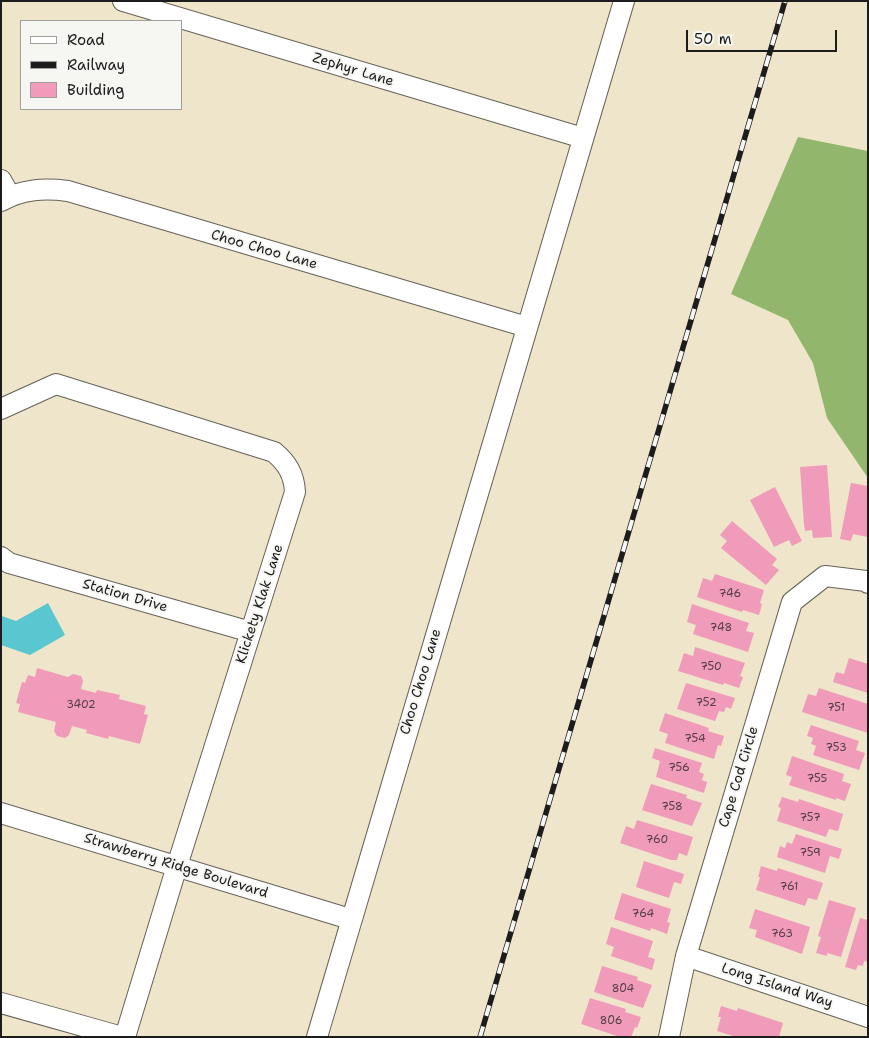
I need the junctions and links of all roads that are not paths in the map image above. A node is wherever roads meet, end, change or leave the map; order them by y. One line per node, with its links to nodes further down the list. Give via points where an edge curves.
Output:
1 (123, 1): 3 (street, Zephyr Lane)
2 (624, 1): 3 (street, Choo Choo Lane)
3 (583, 138): 5 (street, Choo Choo Lane)
4 (4, 192): 5 (street, Choo Choo Lane, via 47,189 68,192)
5 (527, 327): 12 (street, Choo Choo Lane)
6 (1, 409): 9 (street, Klickety Klak Lane, via 56,384 274,452 282,459 294,480 295,492)
7 (1, 557): 9 (street, Station Drive, via 9,563)
8 (868, 583): 13 (street, Cape Cod Circle, via 824,576 792,602)
9 (251, 632): 11 (street, Klickety Klak Lane)
10 (1, 814): 11 (street, Strawberry Ridge Boulevard)
11 (177, 866): 12 (street, Strawberry Ridge Boulevard); 16 (street, Klickety Klak Lane)
12 (350, 919): 17 (street, Choo Choo Lane)
13 (686, 956): 15 (street, Long Island Way); 18 (street, Cape Cod Circle)
14 (1, 1003): 16 (street)
15 (868, 1017)
16 (124, 1037)
17 (317, 1037)
18 (669, 1037)

